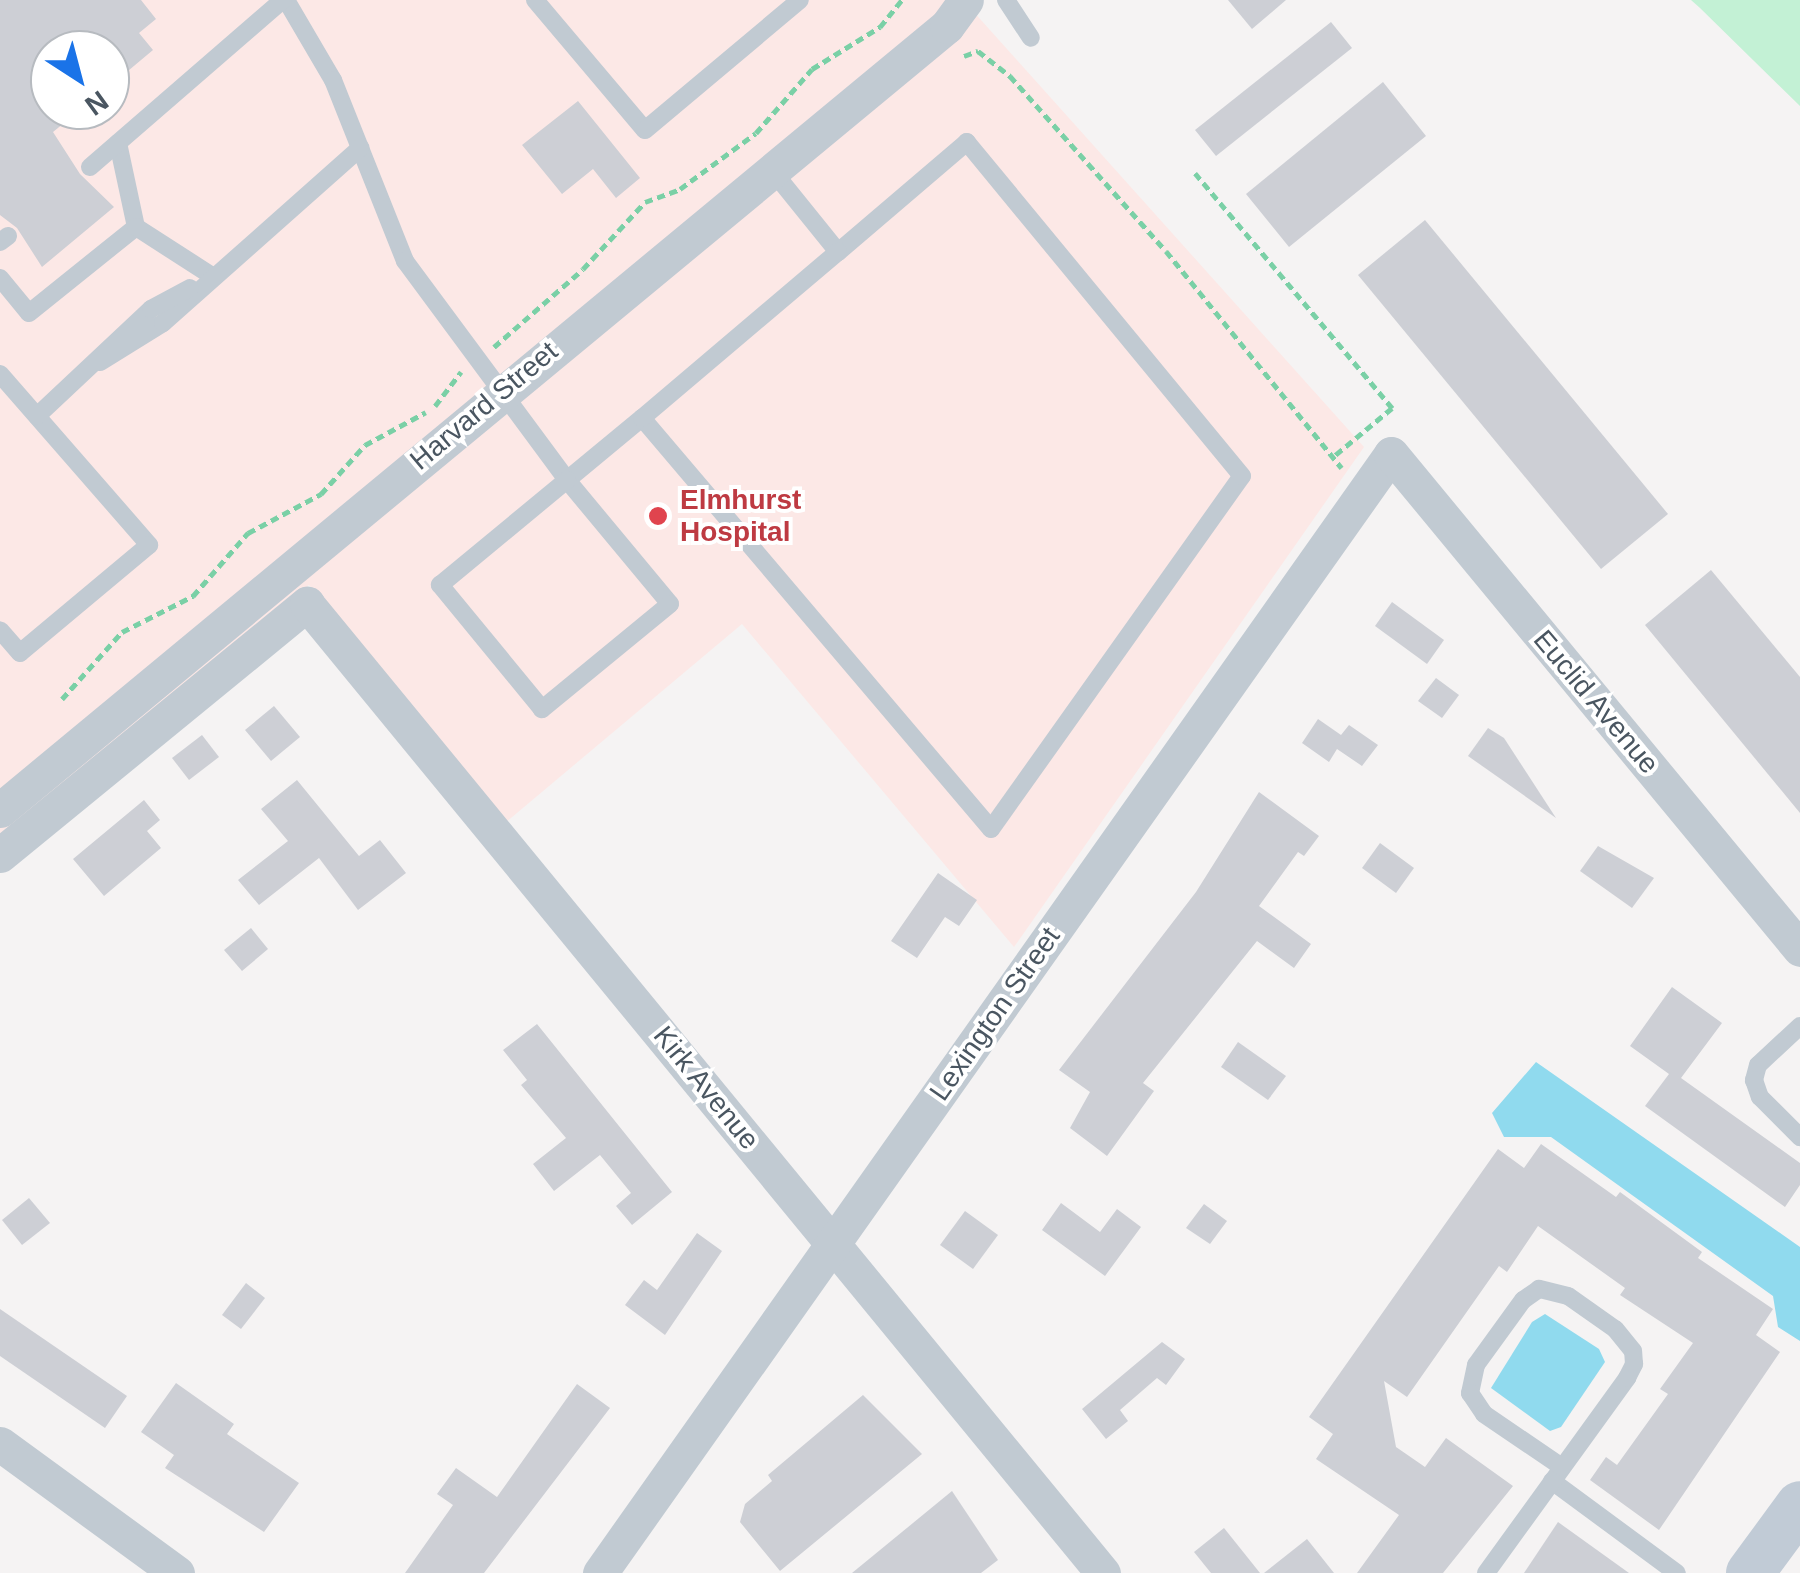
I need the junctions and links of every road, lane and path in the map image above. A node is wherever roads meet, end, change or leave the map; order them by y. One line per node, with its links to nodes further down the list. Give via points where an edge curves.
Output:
1 (284, 0): 8 (lane); 9 (lane, via 333,80)
2 (536, 0): 3 (lane, via 644,130)
3 (800, 0)
4 (966, 0): 11 (street, Harvard Street, via 947,26)
5 (1006, 0): 6 (lane)
6 (1031, 38)
7 (954, 60): 22 (path, via 978,52 1010,76 1166,251)
8 (118, 143): 10 (lane); 13 (lane)
9 (360, 148): 15 (lane); 18 (lane, via 405,261)
10 (90, 167)
11 (770, 169): 14 (lane); 18 (street, Harvard Street)
12 (1195, 173): 22 (path, via 1392,408)
13 (136, 226): 15 (lane); 16 (lane, via 28,313)
14 (838, 252): 20 (lane); 20 (lane, via 966,142 1242,476 992,829)
15 (212, 276): 19 (lane, via 163,323 100,362)
16 (0, 278)
17 (0, 374): 19 (lane)
18 (498, 394): 23 (lane); 26 (street, Harvard Street)
19 (37, 416): 25 (lane, via 149,545 20,653)
20 (642, 418): 23 (lane)
21 (1391, 454): 24 (street, Lexington Street); 28 (street, Euclid Avenue)
22 (1333, 457): 24 (path)
23 (568, 480): 23 (lane, via 670,604 542,709 440,585)
24 (1363, 494): 31 (street, Lexington Street)
25 (0, 630)
26 (0, 810)
27 (0, 855): 31 (street, Kirk Avenue, via 307,604)
28 (1800, 950)
29 (1800, 1026): 30 (lane, via 1758,1065 1754,1080 1760,1097)
30 (1800, 1137)
31 (833, 1243): 35 (street, Kirk Avenue); 37 (street, Lexington Street)
32 (0, 1444): 36 (street)
33 (1557, 1474): 33 (lane, via 1628,1378 1634,1351 1568,1296 1538,1289 1476,1365 1470,1393 1484,1414); 38 (lane); 39 (lane)
34 (1800, 1505): 40 (main road)
35 (1093, 1569)
36 (177, 1573)
37 (600, 1573)
38 (1486, 1573)
39 (1678, 1573)
40 (1750, 1573)

